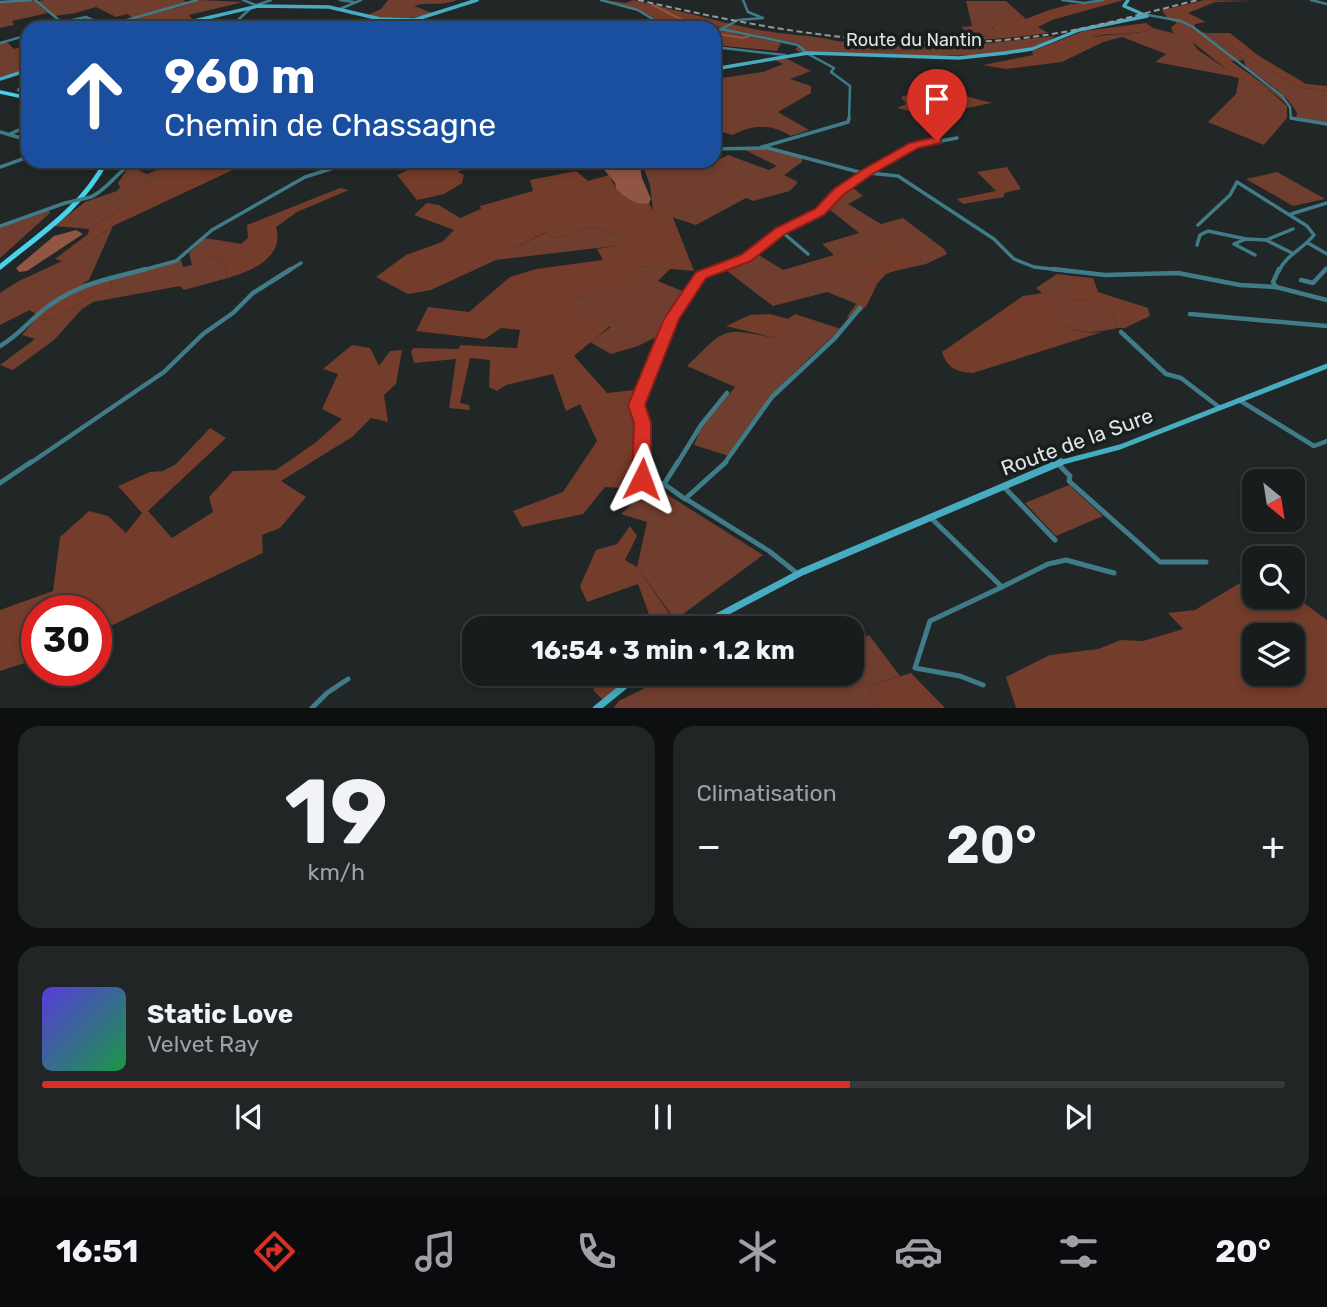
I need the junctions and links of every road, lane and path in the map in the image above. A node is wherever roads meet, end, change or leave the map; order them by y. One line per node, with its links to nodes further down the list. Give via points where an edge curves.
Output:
1 (33, 0): 14 (street); 22 (street)
2 (197, 0): 25 (street)
3 (243, 0): 17 (street)
4 (271, 0): 17 (street)
5 (340, 0): 15 (street)
6 (361, 0): 15 (street)
7 (477, 0): 21 (main road)
8 (601, 0): 29 (street, via 638,10)
9 (743, 0): 30 (street, via 748,12 763,18 738,20)
10 (1062, 0): 11 (street)
11 (1103, 0)
12 (1128, 0): 20 (main road, via 1123,5)
13 (1311, 0): 16 (street)
14 (0, 2)
15 (355, 2): 19 (street)
16 (1327, 4)
17 (257, 6): 18 (main road); 19 (main road)
18 (250, 8): 26 (main road); 27 (street)
19 (340, 9): 21 (main road, via 380,19)
20 (1146, 14): 34 (main road, Route du Nantin, via 1079,30 1032,49 966,58); 41 (street, via 1193,27 1282,96 1291,118)
21 (414, 19): 28 (main road)
22 (59, 21)
23 (65, 21): 24 (street, via 86,17)
24 (95, 21)
25 (124, 21)
26 (194, 21)
27 (236, 21)
28 (421, 21)
29 (656, 21)
30 (721, 29): 34 (street, via 798,45)
31 (21, 37): 32 (street)
32 (0, 43)
33 (721, 48): 35 (street)
34 (808, 53): 35 (main road, Route du Nantin); 47 (street, via 832,67 833,75 850,86 850,119)
35 (785, 55): 36 (main road, Route du Nantin)
36 (721, 68)
37 (21, 72): 38 (main road)
38 (0, 78)
39 (0, 92): 40 (main road)
40 (21, 94)
41 (1327, 124)
42 (21, 129): 44 (street)
43 (0, 132): 44 (street)
44 (9, 134): 45 (street)
45 (21, 138)
46 (957, 138): 54 (street, via 914,146)
47 (762, 147): 48 (street); 54 (street)
48 (721, 149)
49 (21, 160): 50 (street)
50 (0, 167)
51 (102, 168): 70 (main road, via 79,200)
52 (122, 168): 58 (street, bridge, via 107,190)
53 (333, 168): 79 (street, via 304,177 212,230 176,261 79,288 49,305)
54 (869, 173): 60 (street, via 819,212); 73 (street, via 906,179 1014,259 1045,270 1105,275 1178,273)
55 (1327, 203): 56 (street)
56 (1290, 215): 57 (street, via 1237,183); 63 (street, via 1311,230 1314,235)
57 (1198, 225)
58 (0, 226)
59 (1293, 229): 62 (street)
60 (781, 231): 65 (street); 87 (street, via 746,258 701,275 671,319 637,405 642,423 642,479)
61 (1246, 239): 62 (street); 64 (street, via 1208,231 1200,235); 68 (street, via 1234,244)
62 (1266, 240): 66 (street)
63 (1308, 243): 66 (street); 67 (street)
64 (1197, 246)
65 (808, 254)
66 (1293, 254): 73 (street, via 1284,260 1273,282)
67 (1327, 254)
68 (1255, 255)
69 (301, 263): 86 (street, via 253,293 164,372)
70 (0, 267)
71 (1327, 268): 72 (street, via 1314,283)
72 (1301, 280)
73 (1276, 288): 74 (street)
74 (1327, 300)
75 (860, 308): 89 (street, via 772,397 729,459)
76 (1189, 314): 77 (street)
77 (1327, 326)
78 (1121, 332): 83 (street, via 1166,374 1181,378)
79 (0, 346)
80 (1327, 366): 82 (main road, Route de la Sure)
81 (727, 393): 87 (street, via 702,421)
82 (1238, 400): 83 (main road, Route de la Sure); 84 (street, via 1314,446)
83 (1219, 407): 85 (main road, Route de la Sure, via 1120,447)
84 (1327, 441)
85 (1057, 463): 88 (main road, Route de la Sure); 92 (street, via 1070,476 1069,481 1160,562)
86 (0, 483)
87 (664, 484): 89 (street)
88 (1004, 486): 90 (main road, Route de la Sure); 91 (street)
89 (685, 499): 93 (street)
90 (929, 517): 93 (main road, Route de la Sure); 95 (street)
91 (1055, 540)
92 (1206, 562)
93 (800, 573): 96 (main road, Route de la Sure)
94 (1114, 573): 95 (street, via 1066,560)
95 (1002, 587): 98 (street, via 930,621 915,668)
96 (719, 616)
97 (348, 679): 100 (street)
98 (983, 685)
99 (624, 686): 101 (main road)
100 (312, 708)
101 (597, 708)

